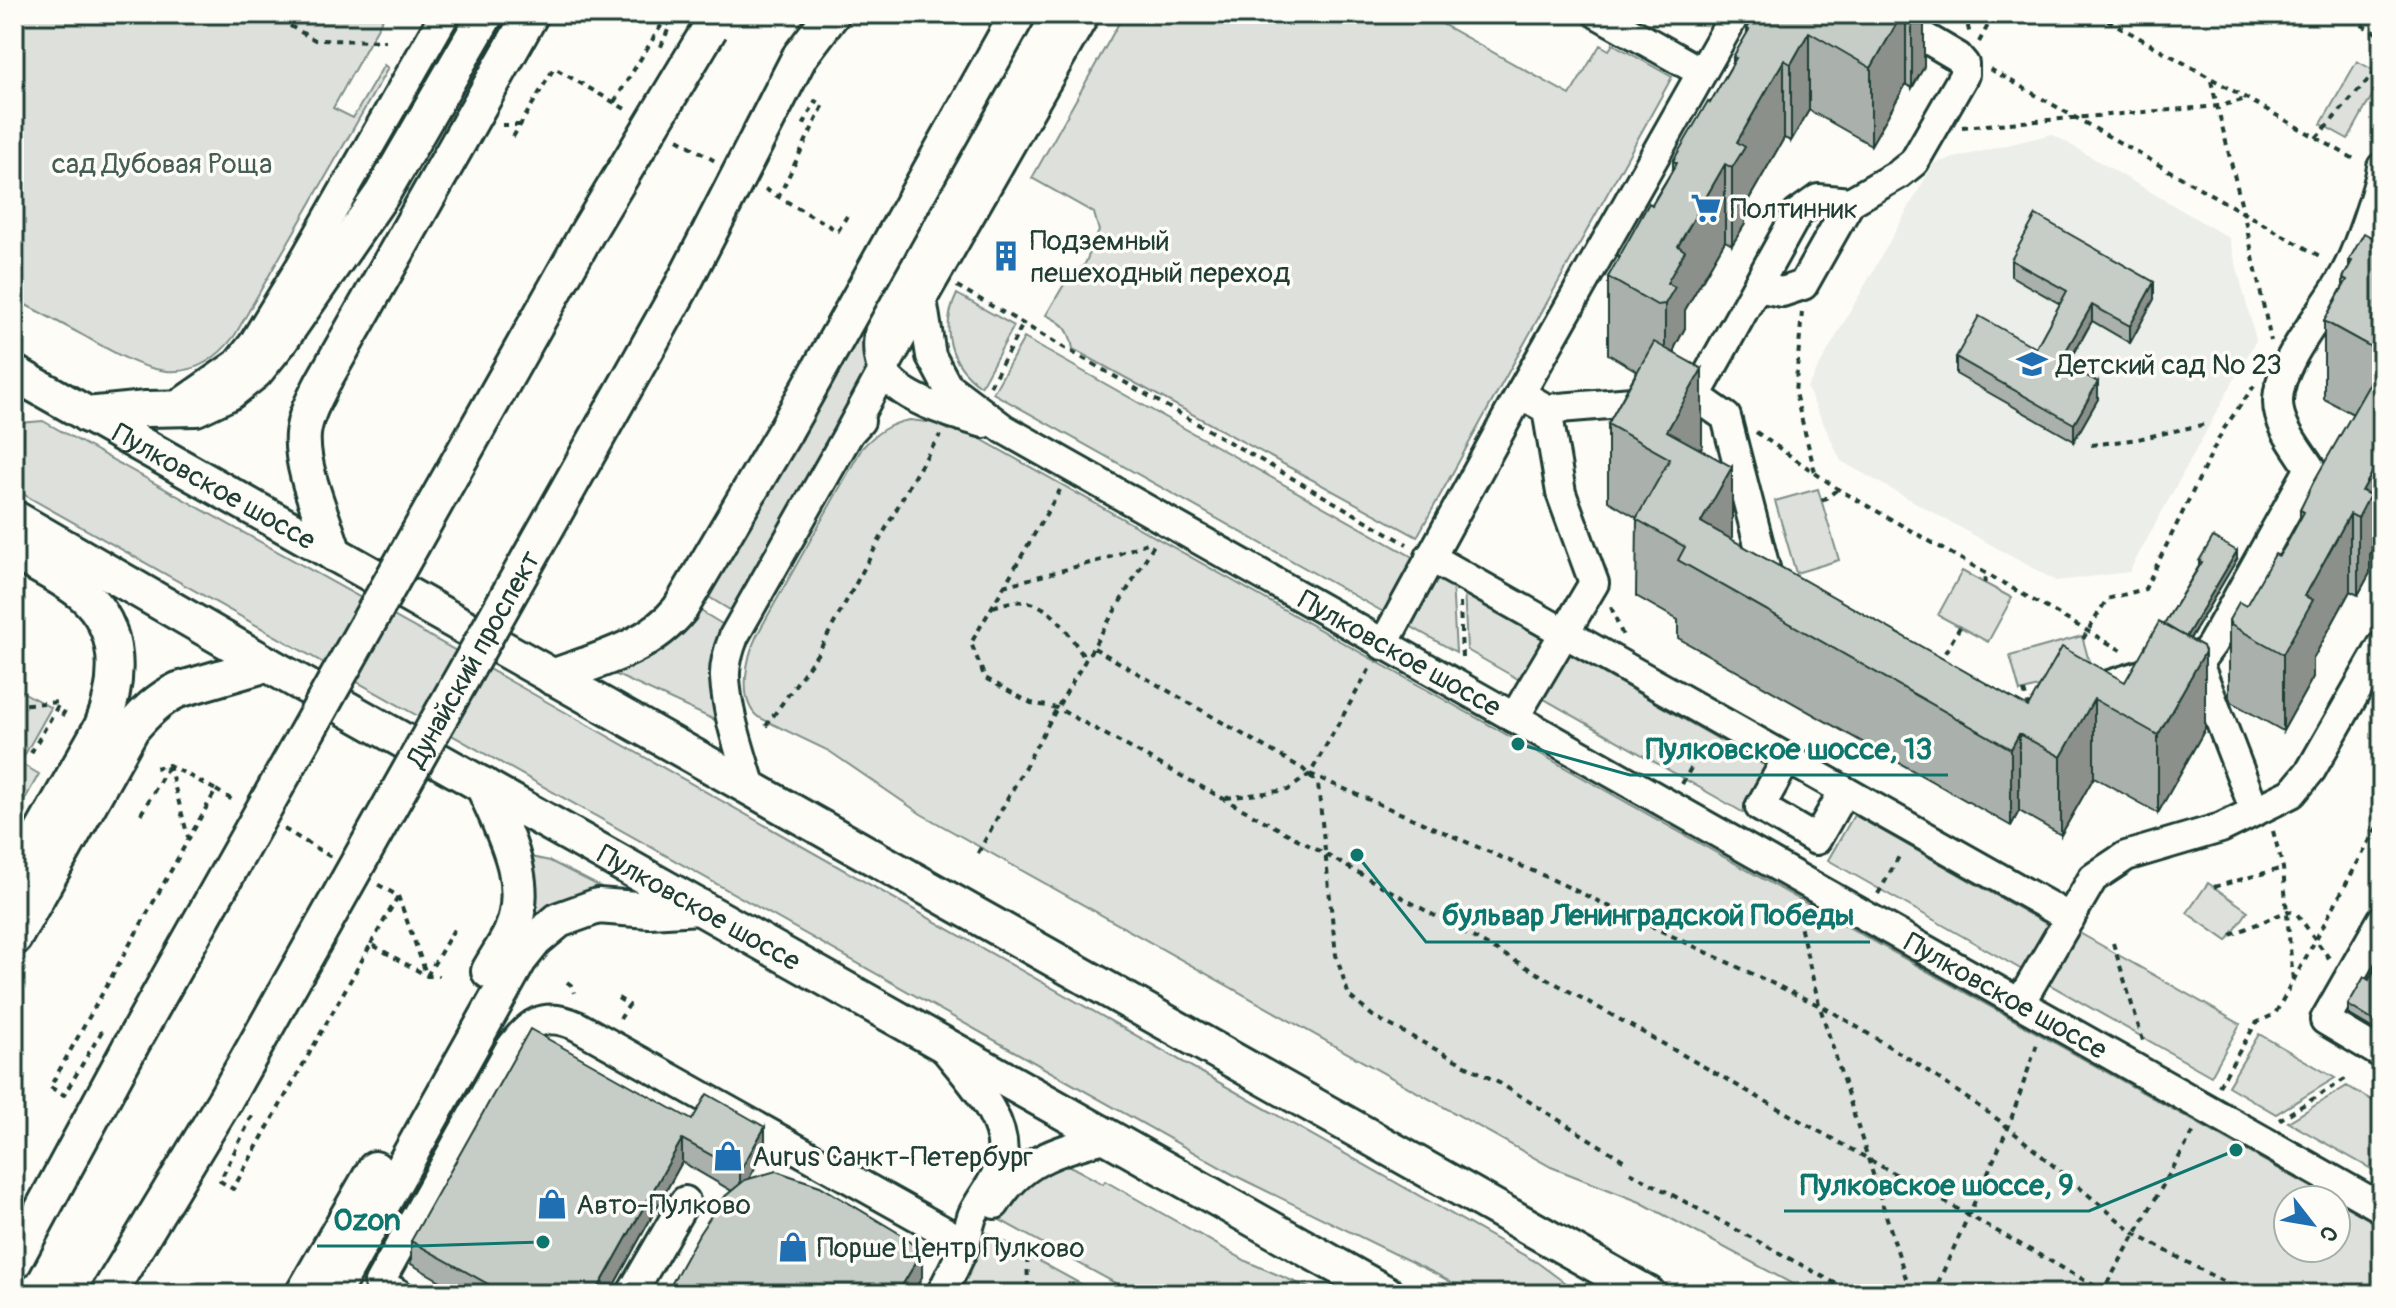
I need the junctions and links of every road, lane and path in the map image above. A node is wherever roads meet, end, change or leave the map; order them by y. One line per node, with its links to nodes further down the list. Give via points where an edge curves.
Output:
1 (269, 14): 18 (path, via 315,40)
2 (486, 14): 56 (main road, via 382,194 280,341 230,392 196,408)
3 (531, 14): 71 (main road, via 307,417 307,466)
4 (824, 14): 20 (main road, Дунайский проспект)
5 (832, 14): 20 (main road)
6 (1018, 14): 94 (main road, bridge, via 785,431 671,621 645,641)
7 (1054, 14): 49 (street, via 883,313 877,338)
8 (1085, 14): 47 (street)
9 (1598, 14): 23 (street)
10 (1885, 14): 21 (street)
11 (1994, 14): 21 (path)
12 (2097, 14): 24 (path)
13 (437, 17): 56 (street, via 253,344 237,364)
14 (714, 19): 151 (main road, bridge)
15 (2351, 19): 17 (path)
16 (1738, 25): 23 (street)
17 (2382, 36)
18 (386, 41)
19 (660, 49): 26 (path, via 670,25 664,21)
20 (800, 56): 157 (main road, Дунайский проспект, bridge, via 682,286)
21 (1969, 62): 29 (path); 30 (street)
22 (2382, 68): 34 (path)
23 (1701, 72): 52 (street)
24 (2211, 78): 25 (path); 27 (path)
25 (2246, 99): 27 (path); 34 (path)
26 (614, 102): 28 (path); 33 (path, via 554,68)
27 (2219, 106): 29 (path); 41 (path)
28 (641, 118)
29 (2077, 118): 30 (path, via 1958,128); 41 (path)
30 (1936, 125): 40 (street, via 1914,162)
31 (803, 126): 39 (path, via 815,101 823,106)
32 (669, 134): 35 (path)
33 (513, 137)
34 (2316, 138): 37 (path)
35 (724, 166)
36 (2382, 167): 37 (street)
37 (2382, 175): 43 (street)
38 (765, 190): 39 (path)
39 (778, 198): 42 (path, via 838,231)
40 (1850, 202): 45 (street); 46 (street, via 1818,199 1797,214)
41 (2244, 215): 43 (path); 51 (path)
42 (847, 216)
43 (2358, 278): 51 (street)
44 (955, 284): 48 (path)
45 (1803, 285): 46 (street, via 1782,292); 65 (path, via 1795,393)
46 (1757, 287): 54 (street)
47 (922, 299): 49 (street); 62 (street, Пулковское шоссе, via 931,356 947,386)
48 (1023, 324): 53 (path); 72 (path)
49 (883, 369): 55 (street, Пулковское шоссе); 63 (street)
50 (14, 373): 58 (main road, Пулковское шоссе)
51 (2269, 381): 81 (path, via 2223,430 2145,589 2107,599); 88 (street, via 2288,436 2310,468)
52 (1520, 394): 57 (street); 72 (street)
53 (985, 396)
54 (1696, 396): 57 (street); 59 (street)
55 (919, 399): 62 (street, Пулковское шоссе); 63 (street, via 885,403)
56 (172, 408): 58 (main road)
57 (1547, 409): 75 (street, via 1561,493)
58 (87, 415): 71 (main road, Пулковское шоссе)
59 (1726, 417): 65 (path, via 1742,422); 79 (street, via 1772,595)
60 (947, 423): 102 (path, via 818,653)
61 (2206, 424): 64 (path)
62 (1004, 429): 84 (street, Пулковское шоссе)
63 (849, 433): 110 (street, via 727,656 730,708)
64 (2091, 445)
65 (1816, 473): 67 (path)
66 (1063, 486): 77 (path)
67 (1838, 489): 68 (path); 74 (path)
68 (1822, 501)
69 (14, 518): 89 (main road, Пулковское шоссе)
70 (14, 552): 127 (main road, via 69,583 103,615 116,676 102,726)
71 (334, 554): 94 (main road, Пулковское шоссе)
72 (1430, 557): 73 (street); 84 (street)
73 (1458, 573): 82 (street); 90 (path)
74 (1988, 574): 76 (path); 81 (path)
75 (1594, 583): 82 (street); 92 (path, via 1615,613)
76 (1984, 583)
77 (1003, 586): 78 (path); 86 (path, via 1158,539)
78 (991, 608): 87 (path, via 1009,601 1035,602 1061,621); 98 (path, via 971,643 985,678 1031,703)
79 (1798, 611)
80 (1960, 627): 93 (path)
81 (2089, 632): 83 (path); 91 (path)
82 (1564, 633): 92 (street); 100 (street)
83 (2083, 639)
84 (1383, 645): 100 (street, Пулковское шоссе); 107 (path)
85 (2382, 646): 115 (street, via 2311,770 2292,793)
86 (1094, 648): 87 (path); 107 (path)
87 (1086, 660): 98 (path)
88 (2198, 663): 91 (street); 115 (street)
89 (267, 664): 108 (main road, Пулковское шоссе); 137 (main road, via 178,690 149,709 132,728)
90 (1463, 664)
91 (2157, 670): 95 (street)
92 (1638, 675): 101 (street)
93 (1933, 675)
94 (552, 677): 110 (main road, Пулковское шоссе)
95 (2027, 701)
96 (14, 705): 103 (path, via 60,702)
97 (67, 707): 99 (path)
98 (1057, 708): 113 (path); 121 (path)
99 (62, 716)
100 (1514, 718): 125 (street, Пулковское шоссе)
101 (1718, 720): 104 (street); 109 (path)
102 (766, 726)
103 (31, 753)
104 (1787, 759): 112 (street); 112 (street, via 1760,807 1816,840)
105 (169, 765): 106 (path); 111 (path); 116 (path); 120 (path)
106 (155, 768)
107 (1310, 774): 113 (path, via 1288,790); 122 (path, via 1318,784); 148 (path)
108 (483, 785): 131 (main road, Пулковское шоссе); 174 (main road, via 520,883 511,932)
109 (1680, 786)
110 (751, 788): 181 (main road, Пулковское шоссе)
111 (216, 790): 114 (path); 120 (path)
112 (1844, 791): 119 (street)
113 (1224, 798): 122 (path)
114 (242, 805)
115 (2261, 808): 124 (path); 133 (street, via 2221,828 2126,856 2093,878)
116 (141, 814)
117 (2382, 818): 138 (path)
118 (281, 828): 123 (path)
119 (1914, 830): 130 (path); 133 (street)
120 (188, 838): 151 (path, via 50,1087 64,1095)
121 (978, 853)
122 (1323, 853): 162 (path); 163 (path, via 1336,955 1349,996 1373,1016 1501,1084)
123 (333, 858)
124 (2283, 868): 128 (path); 132 (path)
125 (1801, 880): 148 (path, via 1793,895); 149 (street, Пулковское шоссе)
126 (372, 881): 129 (path)
127 (14, 882)
128 (2214, 887)
129 (398, 896): 140 (path); 141 (path)
130 (1877, 897)
131 (700, 907): 152 (main road, Пулковское шоссе); 175 (main road, via 598,906 559,920 535,940)
132 (2288, 911): 136 (path); 138 (path, via 2297,914); 144 (path)
133 (2070, 918): 149 (street)
134 (2382, 920): 145 (street)
135 (457, 924): 141 (path)
136 (2231, 935)
137 (14, 938)
138 (2317, 940): 144 (path); 145 (path)
139 (2113, 943): 153 (path)
140 (371, 944): 141 (path); 157 (path, via 233,1189 220,1181)
141 (427, 976): 142 (path)
142 (439, 976)
143 (567, 982): 146 (path)
144 (2294, 983): 156 (path, via 2275,1014 2256,1023)
145 (2346, 984): 154 (street, via 2325,1020)
146 (574, 993)
147 (618, 998): 150 (path, via 629,1005)
148 (1819, 1004): 159 (path); 162 (path)
149 (2029, 1009): 159 (path, via 2037,1045); 166 (street, Пулковское шоссе)
150 (620, 1019)
151 (116, 1039): 170 (main road)
152 (938, 1042): 161 (main road, Пулковское шоссе); 169 (street, via 973,1084 1002,1133 1000,1166 973,1215)
153 (2145, 1047)
154 (2382, 1054)
155 (2350, 1076): 158 (path)
156 (2218, 1088)
157 (238, 1108): 172 (main road, Дунайский проспект)
158 (2277, 1121)
159 (2008, 1128): 167 (path); 168 (path)
160 (2194, 1131): 168 (path)
161 (1108, 1137): 169 (street, via 1052,1153 1027,1167); 180 (main road, Пулковское шоссе)
162 (1870, 1160): 167 (path); 183 (path)
163 (1628, 1163)
164 (1630, 1172): 182 (path)
165 (685, 1201): 177 (street)
166 (2382, 1208)
167 (1967, 1214): 173 (path); 184 (path)
168 (2135, 1234): 173 (path); 186 (path)
169 (965, 1243): 176 (street, via 577,1026 547,1018 528,1028 509,1050 379,1283); 178 (street)
170 (19, 1246)
171 (1027, 1246): 179 (path)
172 (116, 1287)
173 (2102, 1292): 185 (path)
174 (303, 1294)
175 (332, 1294)
176 (399, 1294)
177 (631, 1294)
178 (941, 1294)
179 (1028, 1294)
180 (1387, 1294)
181 (1648, 1294)
182 (1855, 1294)
183 (1911, 1294)
184 (1933, 1294)
185 (2109, 1294)
186 (2246, 1294)

